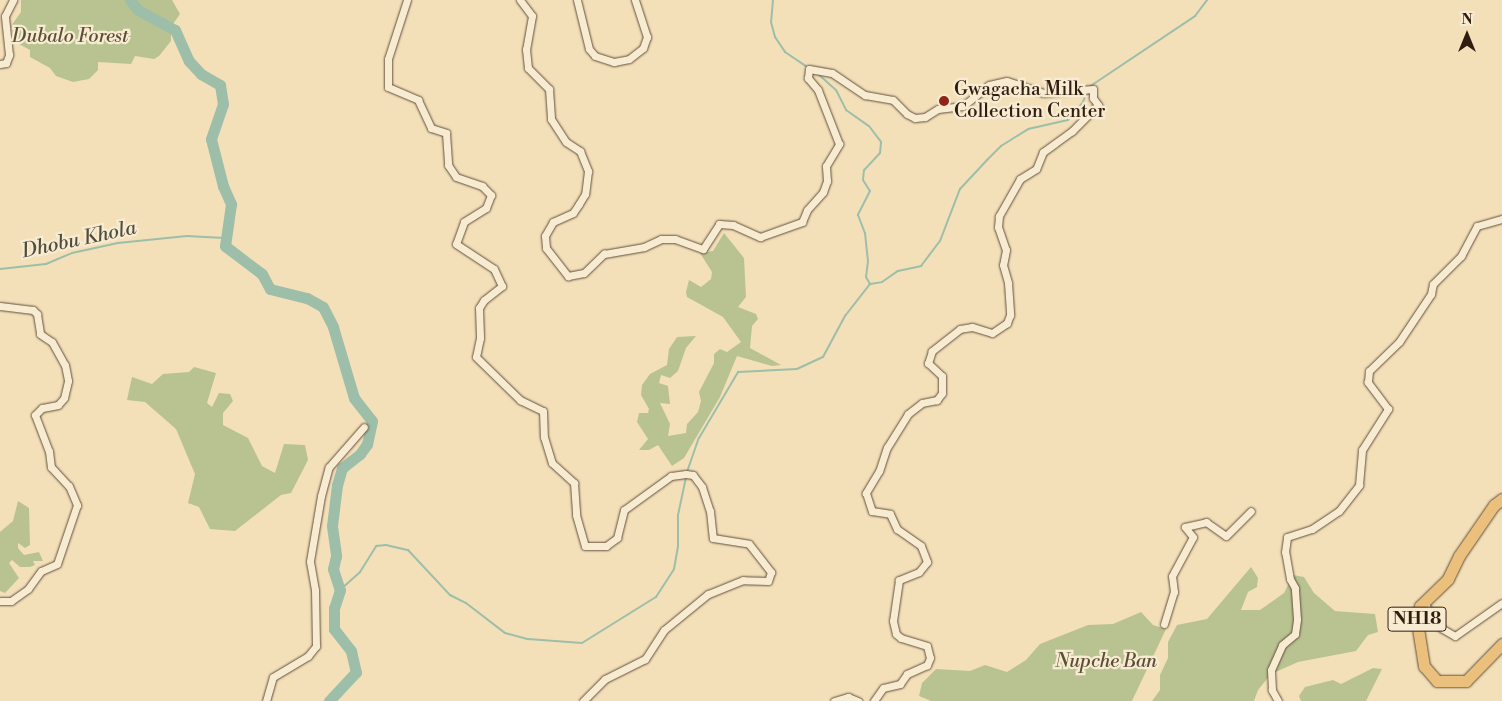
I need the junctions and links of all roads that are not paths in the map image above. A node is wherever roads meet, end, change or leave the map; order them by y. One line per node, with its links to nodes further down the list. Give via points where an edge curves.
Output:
1 (13, 0): 6 (street, via 5,16 9,55 6,63)
2 (407, 0): 18 (street, via 388,59 388,86 418,100 430,128 446,133 448,164 456,177 482,186 491,195 486,208 464,222 456,244 494,269 502,286 479,308 480,338 476,357 520,400 543,411 544,437 552,463 574,483 576,515 585,546 606,546 617,538 624,510 671,476 686,474 693,475 702,488 710,511 712,538 748,544 771,572 768,581 743,580 708,594 664,630 645,659 605,680)
3 (520, 0): 21 (street, via 532,16 526,49 528,68 549,89 551,120 566,142 580,151 588,171 585,194 580,204 573,213 554,222 545,236 546,248 568,276 584,274 604,254 644,247 661,239 675,239 702,249 720,224 733,225 760,237 802,222 807,210 823,192 828,181 826,166 839,144 818,90 808,78 810,69 832,73 865,95 894,100 915,118 925,118 938,109 963,106 989,86 1007,81 1042,93 1093,89 1092,98 1098,105 1072,131 1043,152 1036,169 1020,179 999,216 998,227 1006,250 1003,265 1008,284 1007,322 992,333 972,327 960,329 932,352 928,362 942,376 942,393 937,400 922,403 908,414 887,447 879,471 866,492 872,511 890,514 897,529 921,546 927,562 919,572 899,580 893,621 896,634 927,646 930,658 927,665 907,674 900,684 883,688)
4 (577, 0): 5 (street, via 589,49 595,56 614,62 629,59 643,48 647,37)
5 (635, 0)
6 (0, 64)
7 (1502, 219): 22 (street, via 1477,226 1461,256 1433,284 1431,294 1399,342 1373,364 1368,382 1388,409 1362,450 1360,485 1339,511 1312,529 1287,538 1285,552 1295,588 1297,619 1295,634 1282,645 1271,670 1272,690)
8 (0, 306): 12 (street, via 33,310 37,314 40,334 52,342 63,360 67,392 58,405 42,408 35,415 49,451 51,467 70,486 77,505 57,564 41,571 28,589 12,601)
9 (364, 427): 17 (street, via 329,467 321,496 310,561 315,590 316,646 308,656 273,677)
10 (1502, 499): 13 (main road, NH18, via 1494,505 1459,556 1448,579)
11 (1251, 511): 15 (street, via 1226,536 1206,522 1186,527 1193,537 1172,576 1174,589)
12 (0, 601)
13 (1423, 602): 14 (street, via 1441,628 1455,636); 16 (main road, NH18, via 1417,612 1418,645 1424,666 1437,681 1466,681)
14 (1502, 603)
15 (1164, 624)
16 (1502, 644)
17 (266, 701)
18 (583, 701)
19 (834, 701): 20 (street, via 848,697)
20 (858, 701)
21 (874, 701)
22 (1278, 701)

